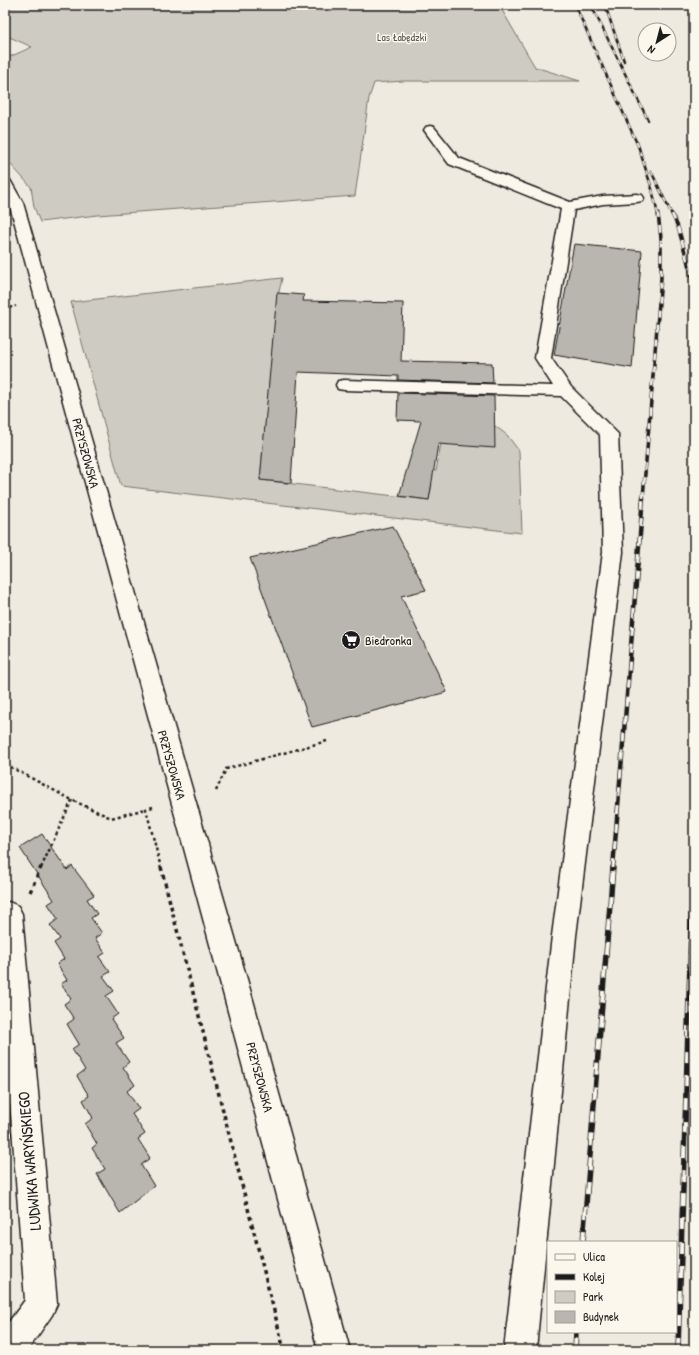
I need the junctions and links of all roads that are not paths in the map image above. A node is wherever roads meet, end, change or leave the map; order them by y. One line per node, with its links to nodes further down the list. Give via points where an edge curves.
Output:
1 (430, 130): 4 (lane, via 454,161)
2 (5, 183): 9 (street, PRZYSZOWSKA, via 16,203 22,224)
3 (637, 198): 4 (lane, via 603,200)
4 (568, 207): 6 (lane, via 543,358)
5 (344, 385): 6 (lane)
6 (565, 391): 10 (lane, via 609,434 613,552 564,936)
7 (9, 914): 8 (street, LUDWIKA WARYŃSKIEGO, via 41,1304)
8 (8, 1350)
9 (334, 1350)
10 (520, 1350)

